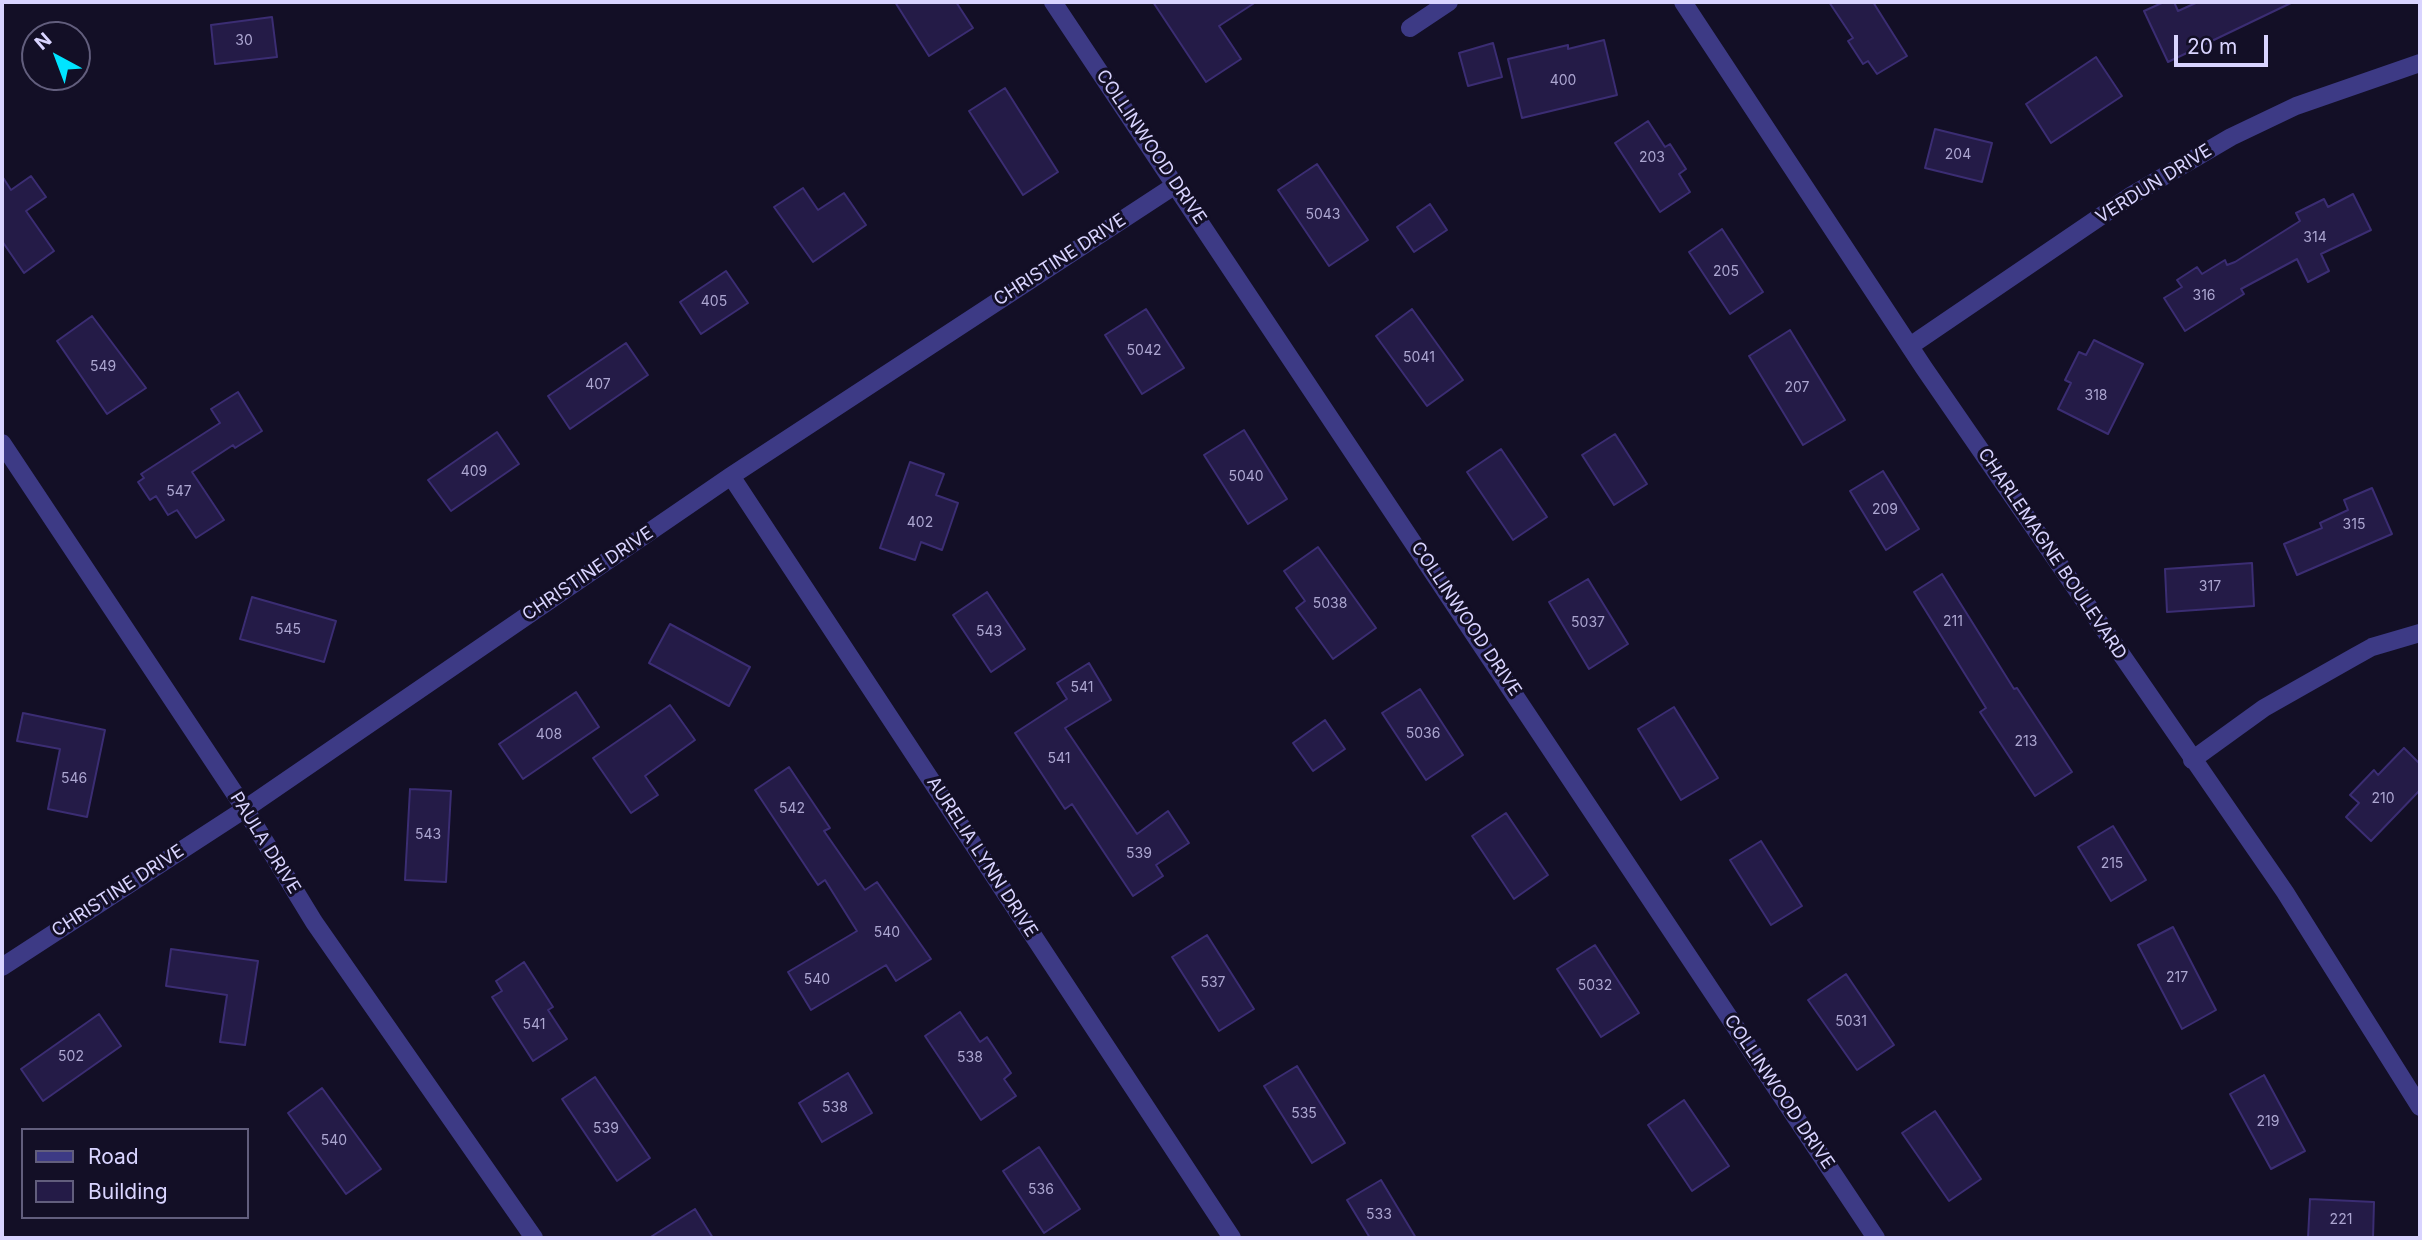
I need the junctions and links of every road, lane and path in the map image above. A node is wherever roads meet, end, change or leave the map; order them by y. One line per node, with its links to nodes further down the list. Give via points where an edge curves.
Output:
1 (1053, 2): 6 (street, COLLINWOOD DRIVE)
2 (1449, 2): 4 (street)
3 (1682, 2): 7 (street, CHARLEMAGNE BOULEVARD)
4 (1410, 28)
5 (2420, 63): 7 (street, VERDUN DRIVE, via 2296,106 2231,137 2132,195)
6 (1177, 184): 9 (street, CHRISTINE DRIVE); 17 (street, COLLINWOOD DRIVE)
7 (1910, 346): 11 (street, CHARLEMAGNE BOULEVARD)
8 (2, 443): 12 (street, PAULA DRIVE)
9 (731, 476): 12 (street, CHRISTINE DRIVE); 16 (street, AURELIA LYNN DRIVE)
10 (2420, 633): 11 (street, via 2372,647 2264,708)
11 (2192, 760): 14 (street, CHARLEMAGNE BOULEVARD, via 2285,892)
12 (245, 809): 13 (street, CHRISTINE DRIVE); 15 (street, PAULA DRIVE, via 314,922)
13 (2, 967)
14 (2420, 1107)
15 (534, 1238)
16 (1232, 1238)
17 (1876, 1238)

